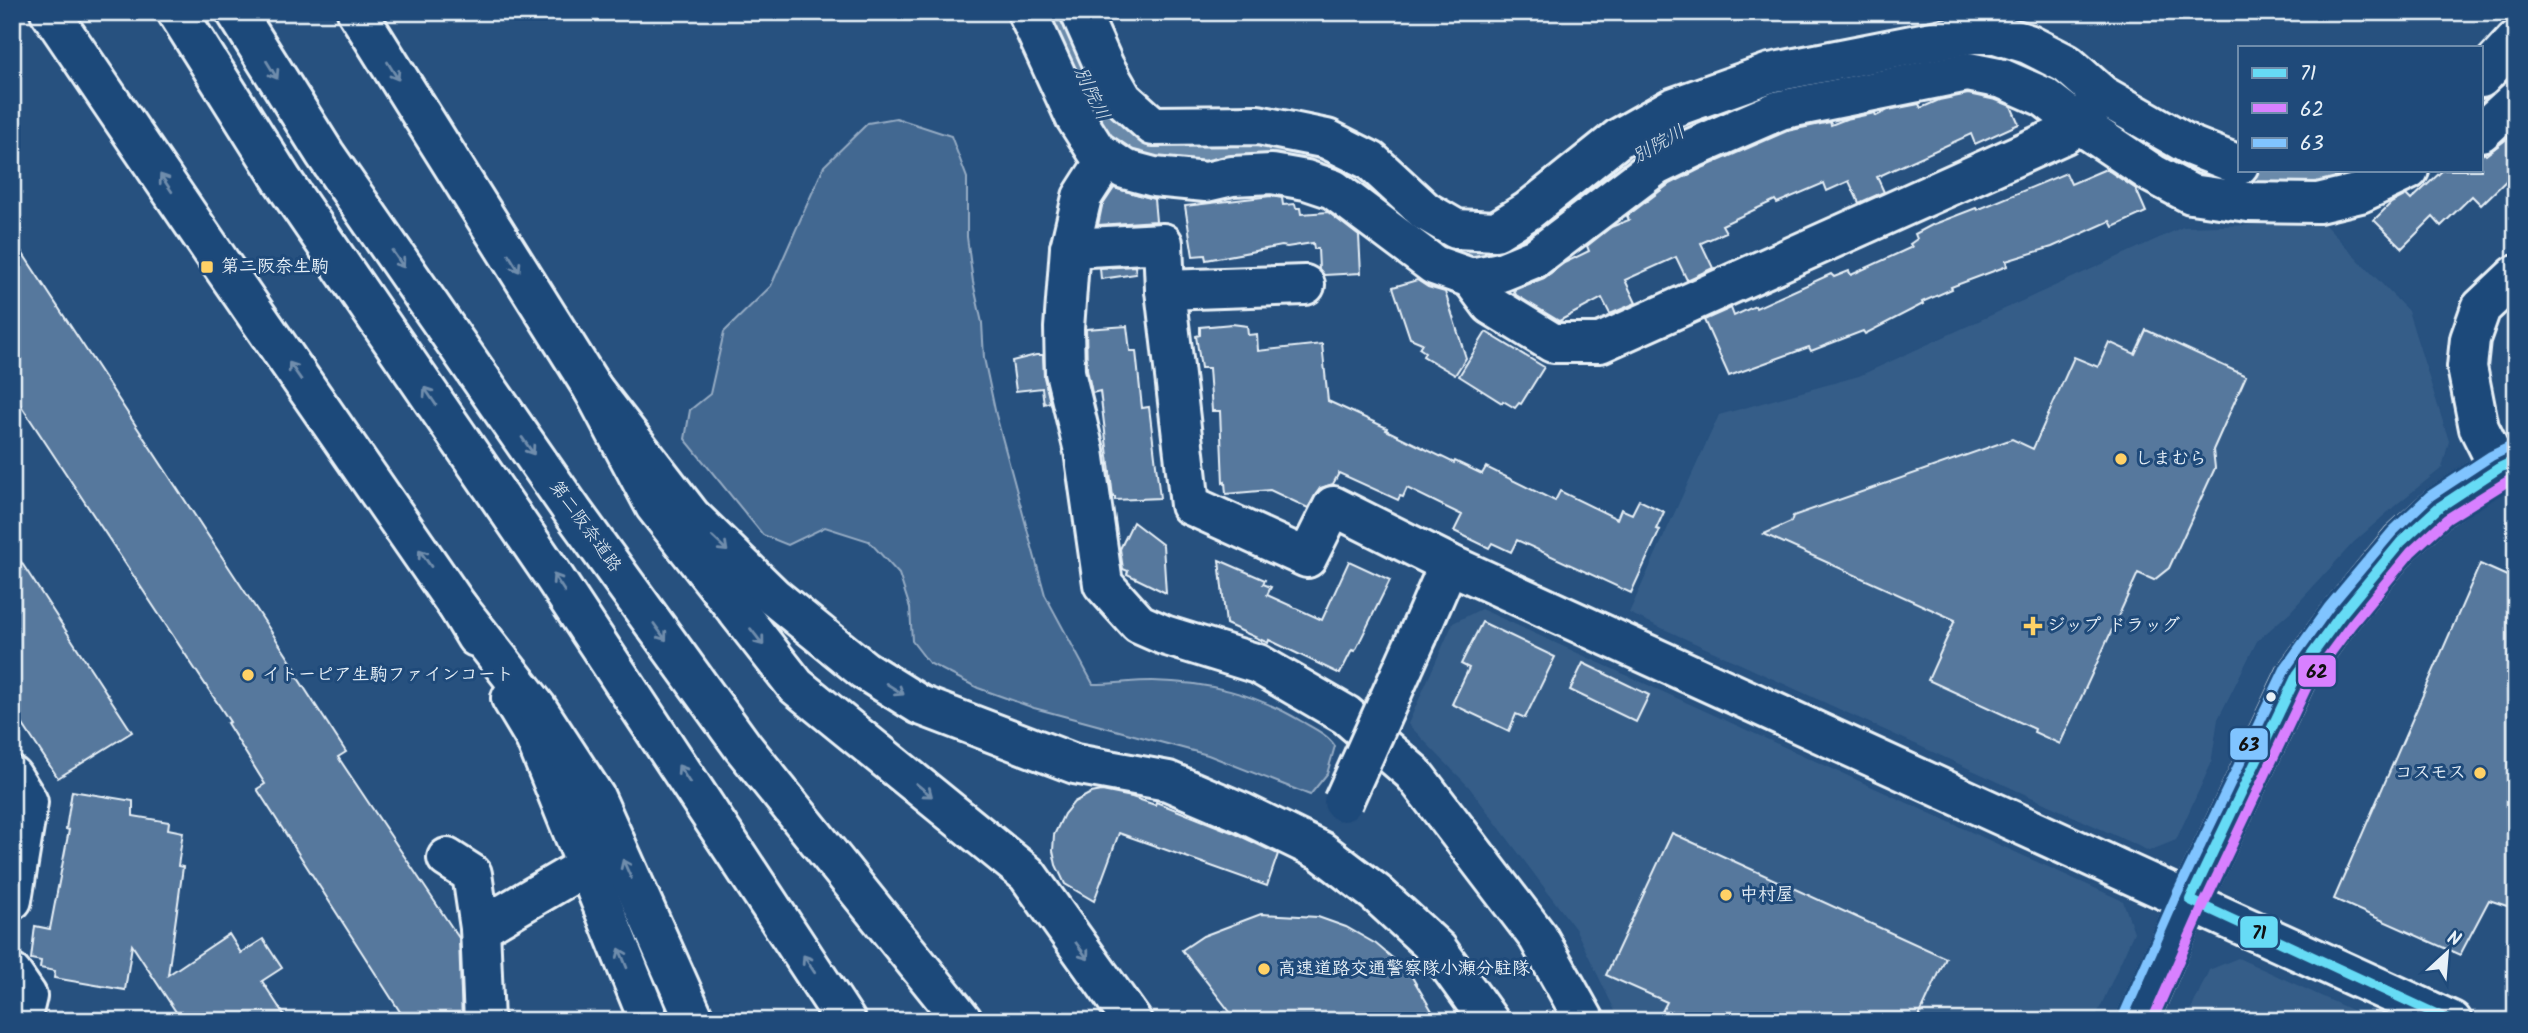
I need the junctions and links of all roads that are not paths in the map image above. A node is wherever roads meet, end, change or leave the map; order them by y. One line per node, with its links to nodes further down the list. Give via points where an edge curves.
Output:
1 (50, 12): 23 (main road, one-way to 1)
2 (177, 12): 36 (main road, one-way to 2, via 550,571 283,181)
3 (236, 12): 37 (main road, 第二阪奈道路, one-way to 37, via 325,153 573,512 743,747)
4 (357, 12): 20 (main road, one-way to 20)
5 (1027, 12): 12 (main road, via 1075,117 1096,150)
6 (1080, 12): 10 (main road, via 1123,99 1153,126 1258,125 1327,139 1371,161 1425,211 1456,229 1496,231 1619,138 1672,108 1770,72 1838,58 1968,34 1996,34 2067,64)
7 (2516, 40): 8 (main road)
8 (2482, 77)
9 (2516, 100): 11 (main road)
10 (2091, 109): 13 (main road); 14 (main road, via 2153,174 2191,194 2248,202 2318,203 2360,194); 17 (main road, via 1968,72 1780,110 1656,166 1535,258); 17 (main road, via 2063,135 1600,343 1553,343 1491,306)
11 (2482, 130)
12 (1107, 158): 15 (main road, via 1082,197); 17 (main road, via 1124,169 1154,177 1206,182 1272,174 1306,180 1333,189 1434,265)
13 (2238, 165)
14 (2405, 172)
15 (1070, 248): 19 (main road, via 1163,243); 40 (main road, via 1065,372 1084,451 1103,584 1139,624 1258,664 1346,715 1413,773 1538,937)
16 (2516, 275): 21 (main road, via 2481,308 2470,339 2467,367 2479,428)
17 (1471, 278)
18 (1305, 285): 19 (main road)
19 (1165, 290): 22 (main road, via 1190,505 1307,558 1333,506)
20 (593, 389): 25 (main road, one-way to 25, via 691,516 774,597 864,670 920,705 1075,764 1168,781); 38 (main road, one-way to 38, via 655,506 796,686 1027,874)
21 (2507, 464): 29 (main road, via 2438,508 2401,542 2297,675)
22 (1448, 564): 25 (main road, bridge); 29 (main road)
23 (458, 607): 27 (main road, via 535,738); 35 (main road, one-way to 23, via 595,797 537,708)
24 (12, 776): 28 (main road, via 28,802)
25 (1321, 851): 39 (main road, via 1438,950)
26 (447, 858): 30 (main road, via 472,874)
27 (586, 866): 30 (main road); 34 (main road, one-way to 27)
28 (12, 900)
29 (2190, 900): 41 (main road); 42 (main road)
30 (480, 928): 33 (main road)
31 (12, 974): 32 (main road, via 27,996)
32 (21, 1021)
33 (484, 1021)
34 (649, 1021)
35 (695, 1021)
36 (846, 1021)
37 (963, 1021)
38 (1132, 1021)
39 (1489, 1021)
40 (1585, 1021)
41 (2137, 1021)
42 (2452, 1021)

